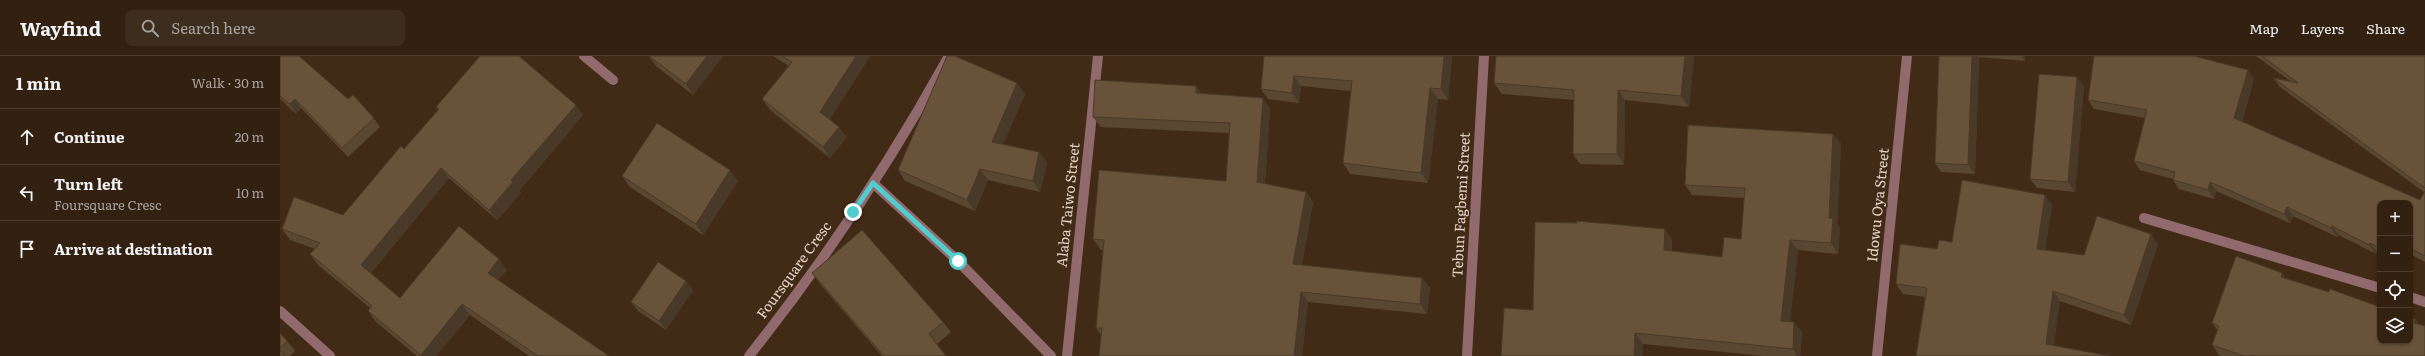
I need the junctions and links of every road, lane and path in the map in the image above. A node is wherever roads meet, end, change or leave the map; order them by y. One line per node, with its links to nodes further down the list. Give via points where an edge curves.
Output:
1 (584, 56): 6 (street)
2 (949, 56): 7 (street, Foursquare Cresc, via 913,121)
3 (1098, 56): 16 (street, Alaba Taiwo Street)
4 (1484, 56): 17 (street, Tebun Fagbemi Street)
5 (1907, 56): 18 (street, Idowu Oya Street)
6 (613, 80)
7 (873, 183): 14 (street, Foursquare Cresc); 15 (street, via 958,261)
8 (2144, 218): 9 (street)
9 (2377, 287)
10 (2413, 298): 11 (street)
11 (2425, 302)
12 (280, 311): 13 (street)
13 (330, 356)
14 (749, 356)
15 (1051, 356)
16 (1067, 356)
17 (1467, 356)
18 (1877, 356)

